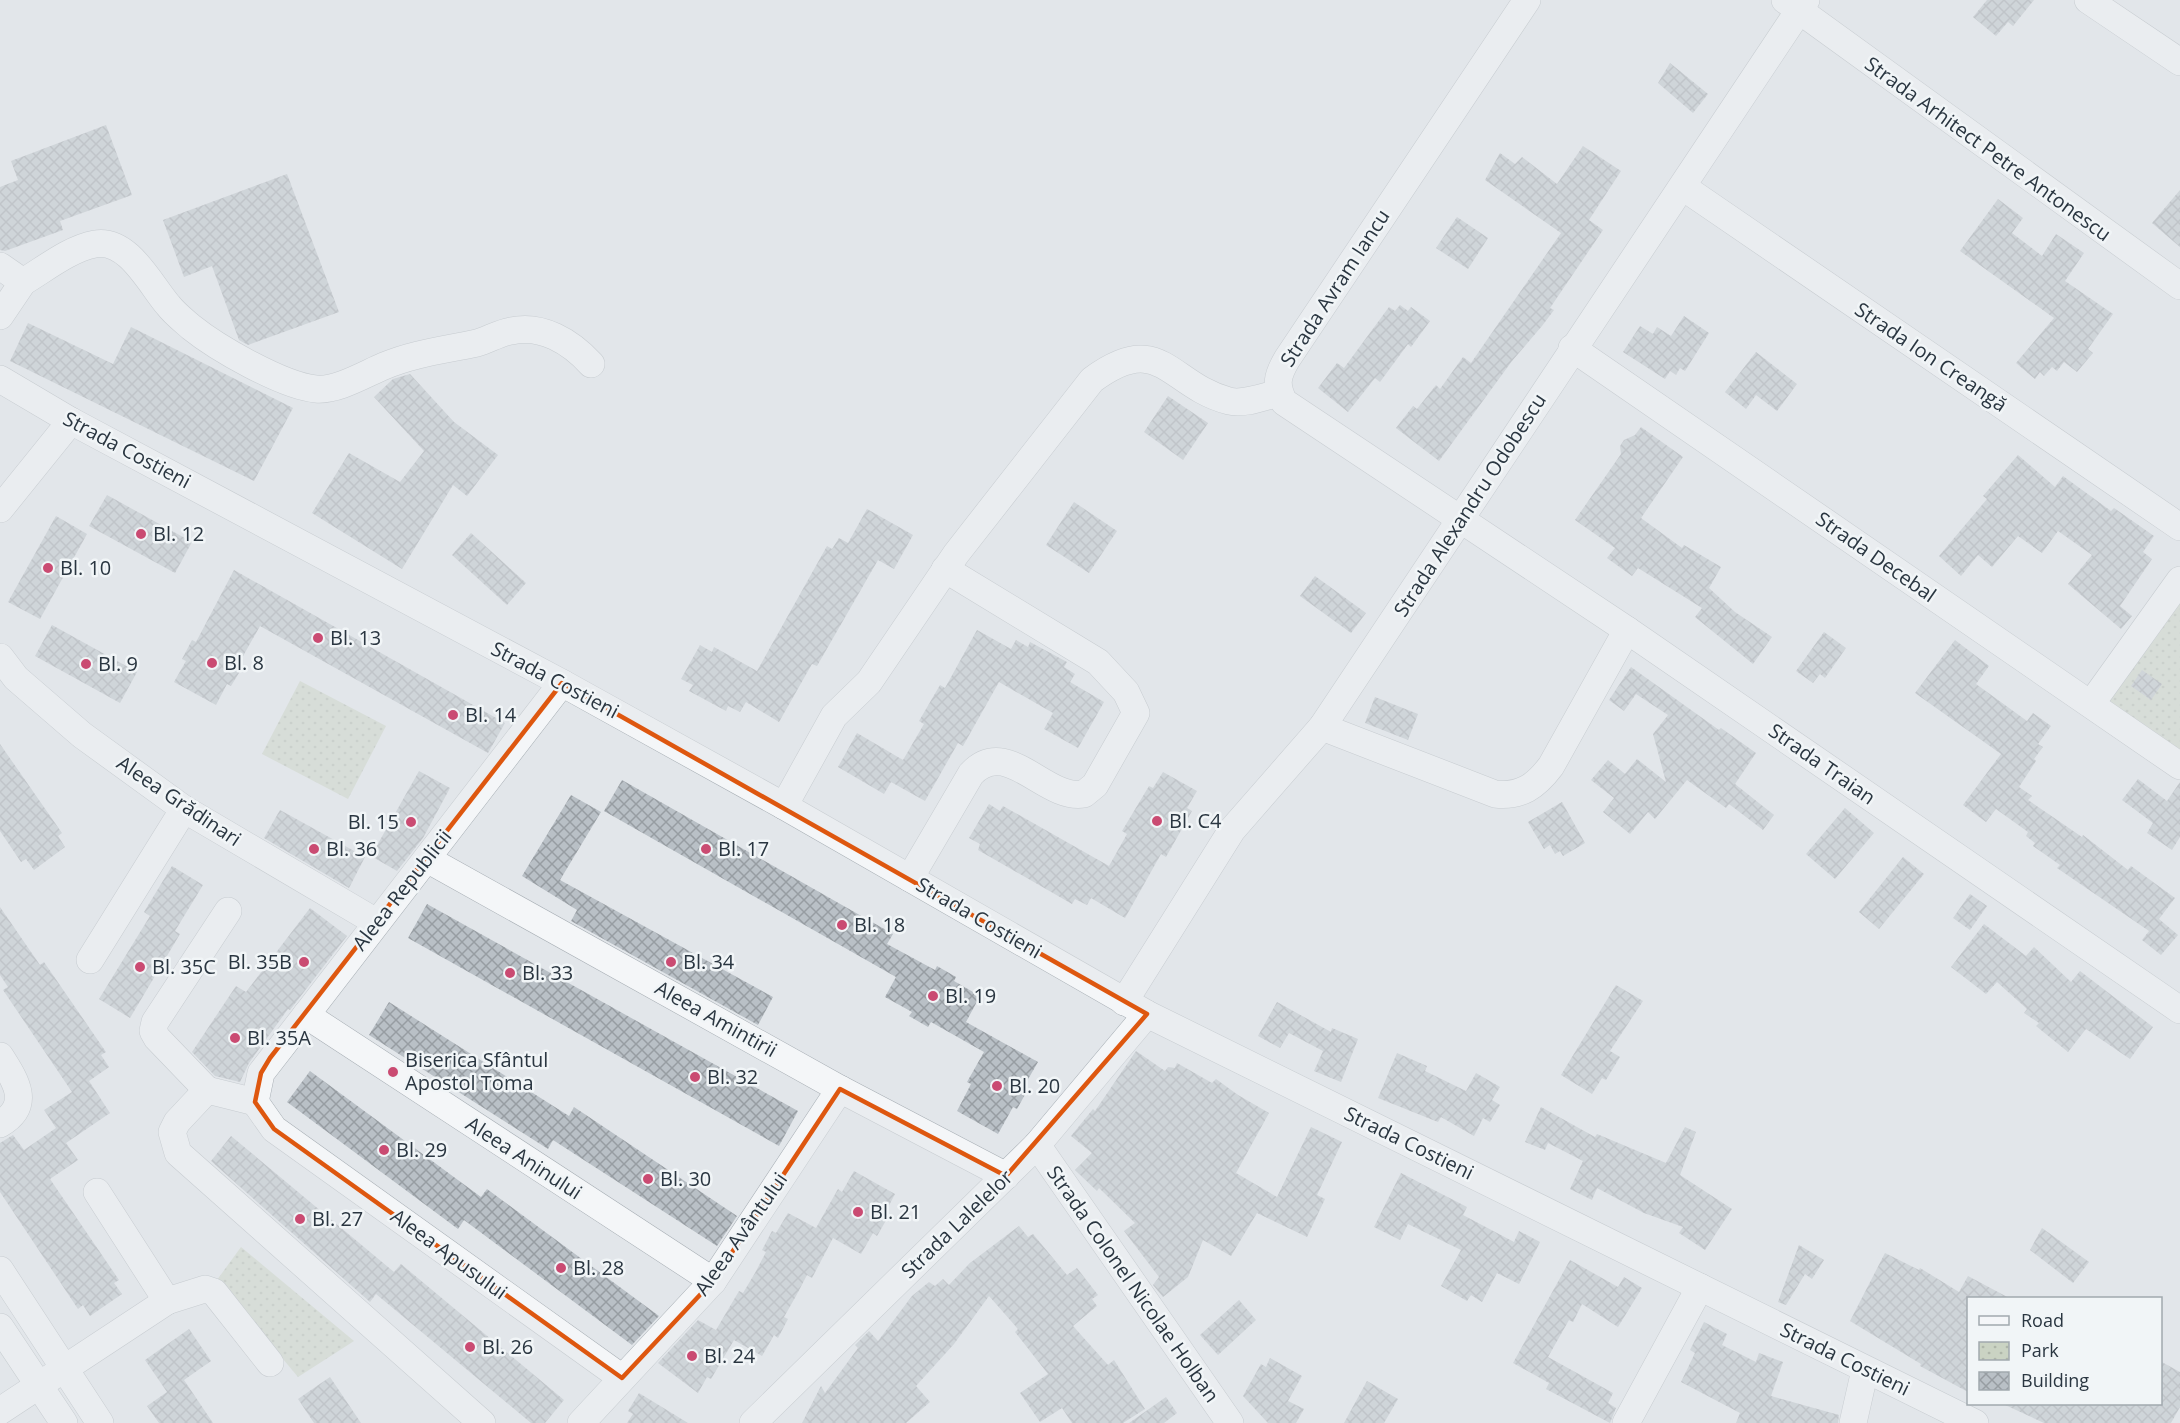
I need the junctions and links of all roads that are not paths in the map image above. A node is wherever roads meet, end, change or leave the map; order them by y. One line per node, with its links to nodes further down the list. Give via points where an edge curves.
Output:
1 (1527, 0): 13 (street, Strada Avram Iancu, via 1287,359 1278,375)
2 (2088, 0): 4 (street)
3 (1796, 4): 5 (street, Strada Alexandru Odobescu); 8 (street, Strada Arhitect Petre Antonescu)
4 (2180, 62)
5 (1683, 187): 10 (street, Strada Alexandru Odobescu); 17 (street, Strada Ion Creangă)
6 (0, 266): 7 (street)
7 (23, 282): 9 (street); 11 (street, via 74,251 96,243 113,246 134,260 169,307 192,328 228,352 282,379 317,390 401,359 477,343 511,331 542,331 566,342)
8 (2180, 286)
9 (0, 316)
10 (1572, 348): 16 (street, Strada Alexandru Odobescu); 23 (street, Strada Decebal)
11 (591, 364)
12 (0, 379): 14 (street, Strada Costieni)
13 (1279, 393): 16 (street, Strada Avram Iancu, via 1284,402); 18 (street, via 1231,402 1161,362 1131,359 1113,364 1092,380)
14 (71, 421): 15 (street); 22 (street, Strada Costieni)
15 (0, 508)
16 (1462, 520): 20 (street, Strada Traian); 24 (street, Strada Alexandru Odobescu)
17 (2180, 527)
18 (945, 569): 26 (street, via 869,682 834,716); 29 (street, via 1098,662 1126,692 1136,712 1095,785 1084,794 1065,792 1005,762 982,764 971,774)
19 (2180, 580): 23 (street)
20 (1627, 630): 24 (street, via 1551,765 1535,785 1523,792 1495,794); 34 (street, Strada Traian)
21 (0, 657): 27 (street, Aleea Grădinari, via 16,678 82,735)
22 (562, 683): 26 (street, Strada Costieni); 28 (street, Aleea Republicii)
23 (2091, 704): 25 (street, Strada Decebal)
24 (1323, 727): 33 (street, Strada Alexandru Odobescu, via 1232,830)
25 (2180, 766)
26 (784, 806): 29 (street, Strada Costieni)
27 (184, 809): 31 (street, Aleea Grădinari); 32 (street)
28 (427, 859): 31 (street, Aleea Republicii); 37 (street, Aleea Amintirii)
29 (909, 878): 33 (street, Strada Costieni)
30 (228, 911): 38 (street, via 155,1022 153,1031)
31 (376, 922): 35 (street, Aleea Republicii)
32 (90, 960)
33 (1136, 1008): 41 (street, Strada Lalelelor); 46 (street, Strada Costieni)
34 (2180, 1010)
35 (306, 1015): 39 (street, Aleea Republicii, via 261,1073); 45 (street, Aleea Aninului)
36 (0, 1056): 40 (street, via 20,1101 15,1112)
37 (840, 1089): 42 (street, Aleea Amintirii); 45 (street, Aleea Avântului)
38 (207, 1090): 39 (street); 57 (street, via 172,1132 178,1153)
39 (255, 1102): 52 (street, Aleea Apusului, via 274,1129)
40 (0, 1124)
41 (1037, 1145): 42 (street, Strada Lalelelor); 60 (street, Strada Colonel Nicolae Holban)
42 (1006, 1176): 59 (street, Strada Lalelelor)
43 (97, 1192): 47 (street)
44 (0, 1270): 51 (street)
45 (713, 1281): 52 (street, Aleea Avântului)
46 (1700, 1287): 50 (street, Strada Costieni); 61 (street)
47 (167, 1301): 49 (street, via 205,1289 214,1292); 51 (street)
48 (0, 1327): 53 (street)
49 (270, 1363)
50 (1865, 1370): 62 (street); 63 (street, Strada Costieni)
51 (64, 1371): 53 (street); 56 (street)
52 (622, 1378): 58 (street, Aleea Avântului)
53 (40, 1387): 54 (street); 55 (street)
54 (0, 1412)
55 (64, 1423)
56 (100, 1423)
57 (482, 1423)
58 (581, 1423)
59 (753, 1423)
60 (1230, 1423)
61 (1626, 1423)
62 (1853, 1423)
63 (1975, 1423)

